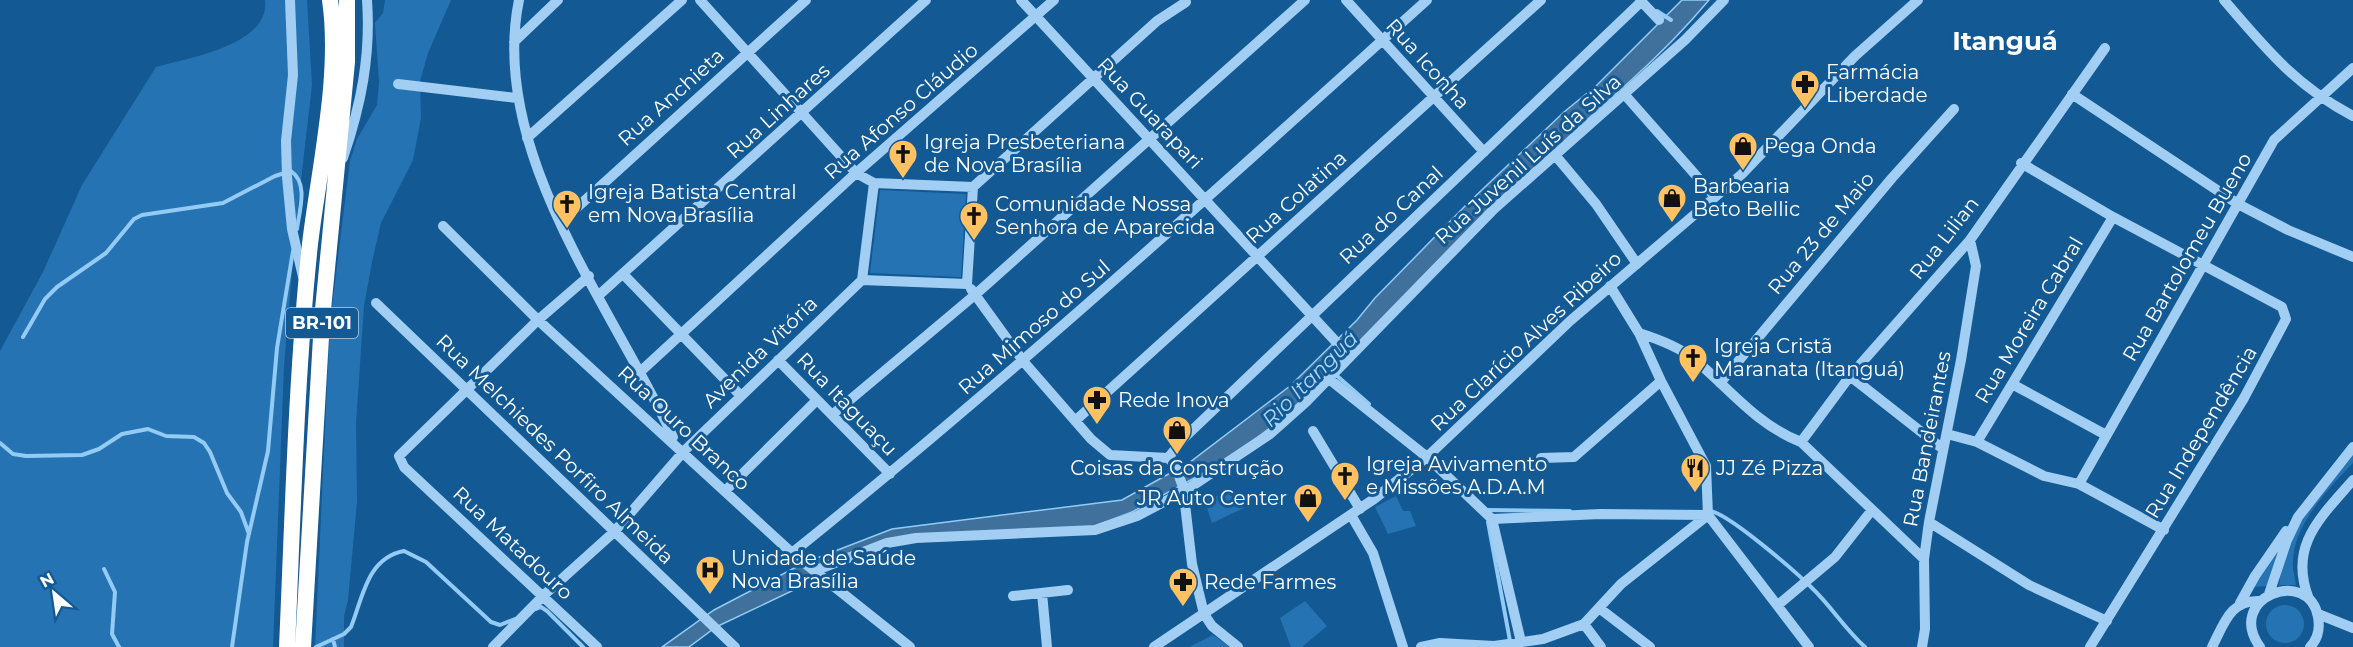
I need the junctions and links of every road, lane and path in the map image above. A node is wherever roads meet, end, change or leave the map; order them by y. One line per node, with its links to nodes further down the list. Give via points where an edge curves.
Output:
1 (290, 0): 64 (street, via 293,75 285,141 292,229)
2 (330, 0): 64 (highway, BR-101, via 330,79)
3 (347, 0): 46 (highway, BR-101, via 347,62)
4 (367, 0): 46 (street, via 368,53 363,91)
5 (519, 0): 25 (street)
6 (558, 0): 25 (street)
7 (682, 0): 39 (street)
8 (700, 0): 27 (street)
9 (806, 0): 27 (street, Rua Anchieta)
10 (926, 0): 37 (street, Rua Linhares)
11 (1021, 0): 22 (street, Rua Guarapari)
12 (1054, 0): 22 (street, Rua Afonso Cláudio)
13 (1305, 0): 40 (street)
14 (1346, 0): 24 (street, Rua Iconha)
15 (1426, 0): 24 (street, Rua Mimoso do Sul)
16 (1541, 0): 33 (street, Rua Colatina)
17 (1724, 0): 32 (street, Rua Juvenil Luís da Silva)
18 (1918, 0): 48 (street, Rua Clarício Alves Ribeiro)
19 (2224, 0): 35 (street, via 2279,63)
20 (1187, 1): 29 (street, via 1158,21)
21 (1641, 1): 23 (street); 41 (street, Rua do Canal)
22 (1037, 17): 29 (street, Rua Guarapari); 44 (street, Rua Afonso Cláudio)
23 (1659, 20)
24 (1382, 40): 33 (street, Rua Iconha); 49 (street, Rua Mimoso do Sul)
25 (514, 42): 34 (street)
26 (2105, 48): 31 (street, Rua Lilian)
27 (748, 51): 37 (street); 52 (street, Rua Anchieta)
28 (2353, 68): 35 (street, Rua Bartolomeu Bueno)
29 (1094, 79): 40 (street, Rua Guarapari); 47 (street)
30 (398, 84): 34 (street)
31 (2072, 94): 43 (street, Rua Lilian); 50 (street)
32 (1625, 95): 42 (street, Rua Juvenil Luís da Silva); 48 (street)
33 (1434, 97): 41 (street, Rua Iconha); 55 (street, Rua Colatina)
34 (518, 98): 39 (street)
35 (2320, 98): 38 (street); 50 (street, Rua Bartolomeu Bueno, via 2274,140)
36 (1954, 109): 79 (street, Rua 23 de Maio)
37 (802, 113): 44 (street); 59 (street, Rua Linhares)
38 (2353, 116)
39 (527, 138): 52 (street, via 534,164)
40 (1148, 138): 49 (street, Rua Guarapari); 65 (street)
41 (1484, 152): 68 (street, Rua do Canal)
42 (1555, 155): 57 (street, via 1596,204); 72 (street, Rua Juvenil Luís da Silva, via 1494,209)
43 (2021, 163): 51 (street, Rua Independência); 54 (street, Rua Lilian)
44 (856, 173): 45 (street); 71 (street, Rua Afonso Cláudio)
45 (874, 183): 47 (street); 61 (street)
46 (335, 184): 132 (highway, BR-101, via 315,422)
47 (974, 187): 62 (street)
48 (1715, 197): 57 (street, Rua Clarício Alves Ribeiro)
49 (1205, 200): 55 (street, Rua Guarapari); 74 (street, Rua Mimoso do Sul)
50 (2238, 204): 56 (street); 58 (street, Rua Bartolomeu Bueno)
51 (2113, 217): 58 (street, Rua Independência); 80 (street, Rua Moreira Cabral)
52 (561, 222): 60 (street)
53 (443, 226): 69 (street, Rua Ouro Branco)
54 (1970, 240): 76 (street, Rua Lilian); 87 (street, Rua Bandeirantes, via 1976,267)
55 (1257, 257): 68 (street, Rua Guarapari); 85 (street, Rua Colatina)
56 (2353, 257)
57 (1636, 264): 63 (street, Rua Clarício Alves Ribeiro)
58 (2204, 267): 88 (street, Rua Bartolomeu Bueno); 109 (street, Rua Independência, via 2282,307 2286,319 2244,398)
59 (624, 275): 66 (street, Rua Linhares); 71 (street)
60 (589, 276): 66 (street); 69 (street)
61 (862, 280): 62 (street); 73 (street, Avenida Vitória)
62 (967, 284): 65 (street)
63 (1610, 286): 70 (street); 95 (street, Rua Clarício Alves Ribeiro)
64 (306, 290): 131 (highway, BR-101)
65 (976, 294): 74 (street); 84 (street)
66 (599, 295): 75 (street)
67 (376, 303): 81 (street, Rua Melchiedes Porfiro Almeida)
68 (1310, 315): 72 (street, Rua Guarapari); 96 (street, Rua do Canal)
69 (538, 320): 81 (street); 91 (street, Rua Ouro Branco)
70 (1639, 333): 78 (street); 79 (street, via 1659,339 1693,359)
71 (680, 335): 75 (street, Rua Afonso Cláudio); 82 (street)
72 (1348, 355): 77 (street, Rua Juvenil Luís da Silva)
73 (778, 360): 82 (street, Avenida Vitória); 83 (street, Rua Itaguaçu)
74 (1023, 361): 85 (street); 98 (street, Rua Mimoso do Sul)
75 (640, 372): 91 (street)
76 (1851, 376): 89 (street, Rua Lilian); 93 (street)
77 (1329, 379): 95 (street); 101 (street, Rua Juvenil Luís da Silva, via 1270,434)
78 (1661, 381): 97 (street, via 1574,457); 105 (street, via 1706,466)
79 (1719, 383): 89 (street, via 1762,421)
80 (2012, 384): 88 (street); 90 (street, Rua Moreira Cabral)
81 (466, 388): 110 (street, Rua Melchiedes Porfiro Almeida); 116 (street, Rua Matadouro, via 401,451 400,460)
82 (741, 396): 94 (street, Avenida Vitória)
83 (817, 400): 84 (street, Rua Itaguaçu); 102 (street)
84 (832, 415): 98 (street, Rua Itaguaçu)
85 (1075, 421): 96 (street, via 1110,455)
86 (1313, 431): 104 (street)
87 (1947, 434): 90 (street); 93 (street, Rua Bandeirantes)
88 (2106, 435): 100 (street, Rua Bartolomeu Bueno)
89 (1801, 442): 103 (street)
90 (1977, 442): 100 (street, via 2044,476)
91 (675, 443): 94 (street, Rua Ouro Branco)
92 (2353, 447): 106 (street)
93 (1943, 449): 108 (street, Rua Bandeirantes)
94 (684, 451): 102 (street, Rua Ouro Branco); 110 (street, Avenida Vitória)
95 (1427, 457): 104 (street, Rua Clarício Alves Ribeiro); 107 (street)
96 (1168, 458): 101 (street, via 1180,474)
97 (1541, 458)
98 (890, 474): 111 (street, Rua Mimoso do Sul)
99 (2353, 480): 119 (street, via 2320,519 2304,546 2300,571)
100 (2079, 484): 109 (street)
101 (1183, 489): 113 (street, Rua Juvenil Luís da Silva, via 1137,516 1095,530 916,538 887,543); 124 (street, via 1192,564)
102 (725, 491): 111 (street, Rua Ouro Branco)
103 (1872, 510): 112 (street); 121 (street, via 1834,557)
104 (1355, 512): 124 (street, Rua Clarício Alves Ribeiro); 140 (street, via 1373,553)
105 (1708, 515): 107 (street); 121 (street); 122 (street, via 1642,567)
106 (2298, 517): 118 (street); 120 (street)
107 (1492, 519): 130 (street)
108 (1929, 522): 112 (street, Rua Bandeirantes); 127 (street, via 2029,585)
109 (2164, 530): 127 (street, Rua Independência)
110 (614, 532): 116 (street, Avenida Vitória); 135 (street, Rua Melchiedes Porfiro Almeida)
111 (792, 553): 113 (street, Rua Ouro Branco)
112 (1924, 559): 145 (street, Rua Bandeirantes)
113 (814, 572): 136 (street, Rua Ouro Branco)
114 (1068, 590): 115 (street)
115 (1042, 593): 117 (street); 137 (street)
116 (544, 595): 133 (street, Avenida Vitória); 134 (street, Rua Matadouro)
117 (1013, 596)
118 (2265, 598): 119 (street, via 2289,590); 120 (street); 123 (street)
119 (2309, 599): 125 (street)
120 (2240, 603): 126 (street)
121 (1778, 605): 144 (street)
122 (1599, 608): 128 (street); 143 (street)
123 (2254, 611): 126 (street); 148 (street, via 2252,630)
124 (1204, 614): 138 (street, Rua Clarício Alves Ribeiro); 139 (street, via 1212,626)
125 (2318, 614): 129 (street); 149 (street, via 2318,634)
126 (2228, 617): 147 (street)
127 (2107, 621): 146 (street, Rua Independência)
128 (1584, 624): 130 (street, via 1543,639); 142 (street)
129 (2353, 628)
130 (1521, 642): 141 (street, via 1494,646 1440,643)
131 (287, 647)
132 (303, 647)
133 (493, 647)
134 (597, 647)
135 (735, 647)
136 (910, 647)
137 (1047, 647)
138 (1154, 647)
139 (1238, 647)
140 (1403, 647)
141 (1421, 647)
142 (1601, 647)
143 (1650, 647)
144 (1809, 647)
145 (1922, 647)
146 (2090, 647)
147 (2212, 647)
148 (2260, 647)
149 (2310, 647)

